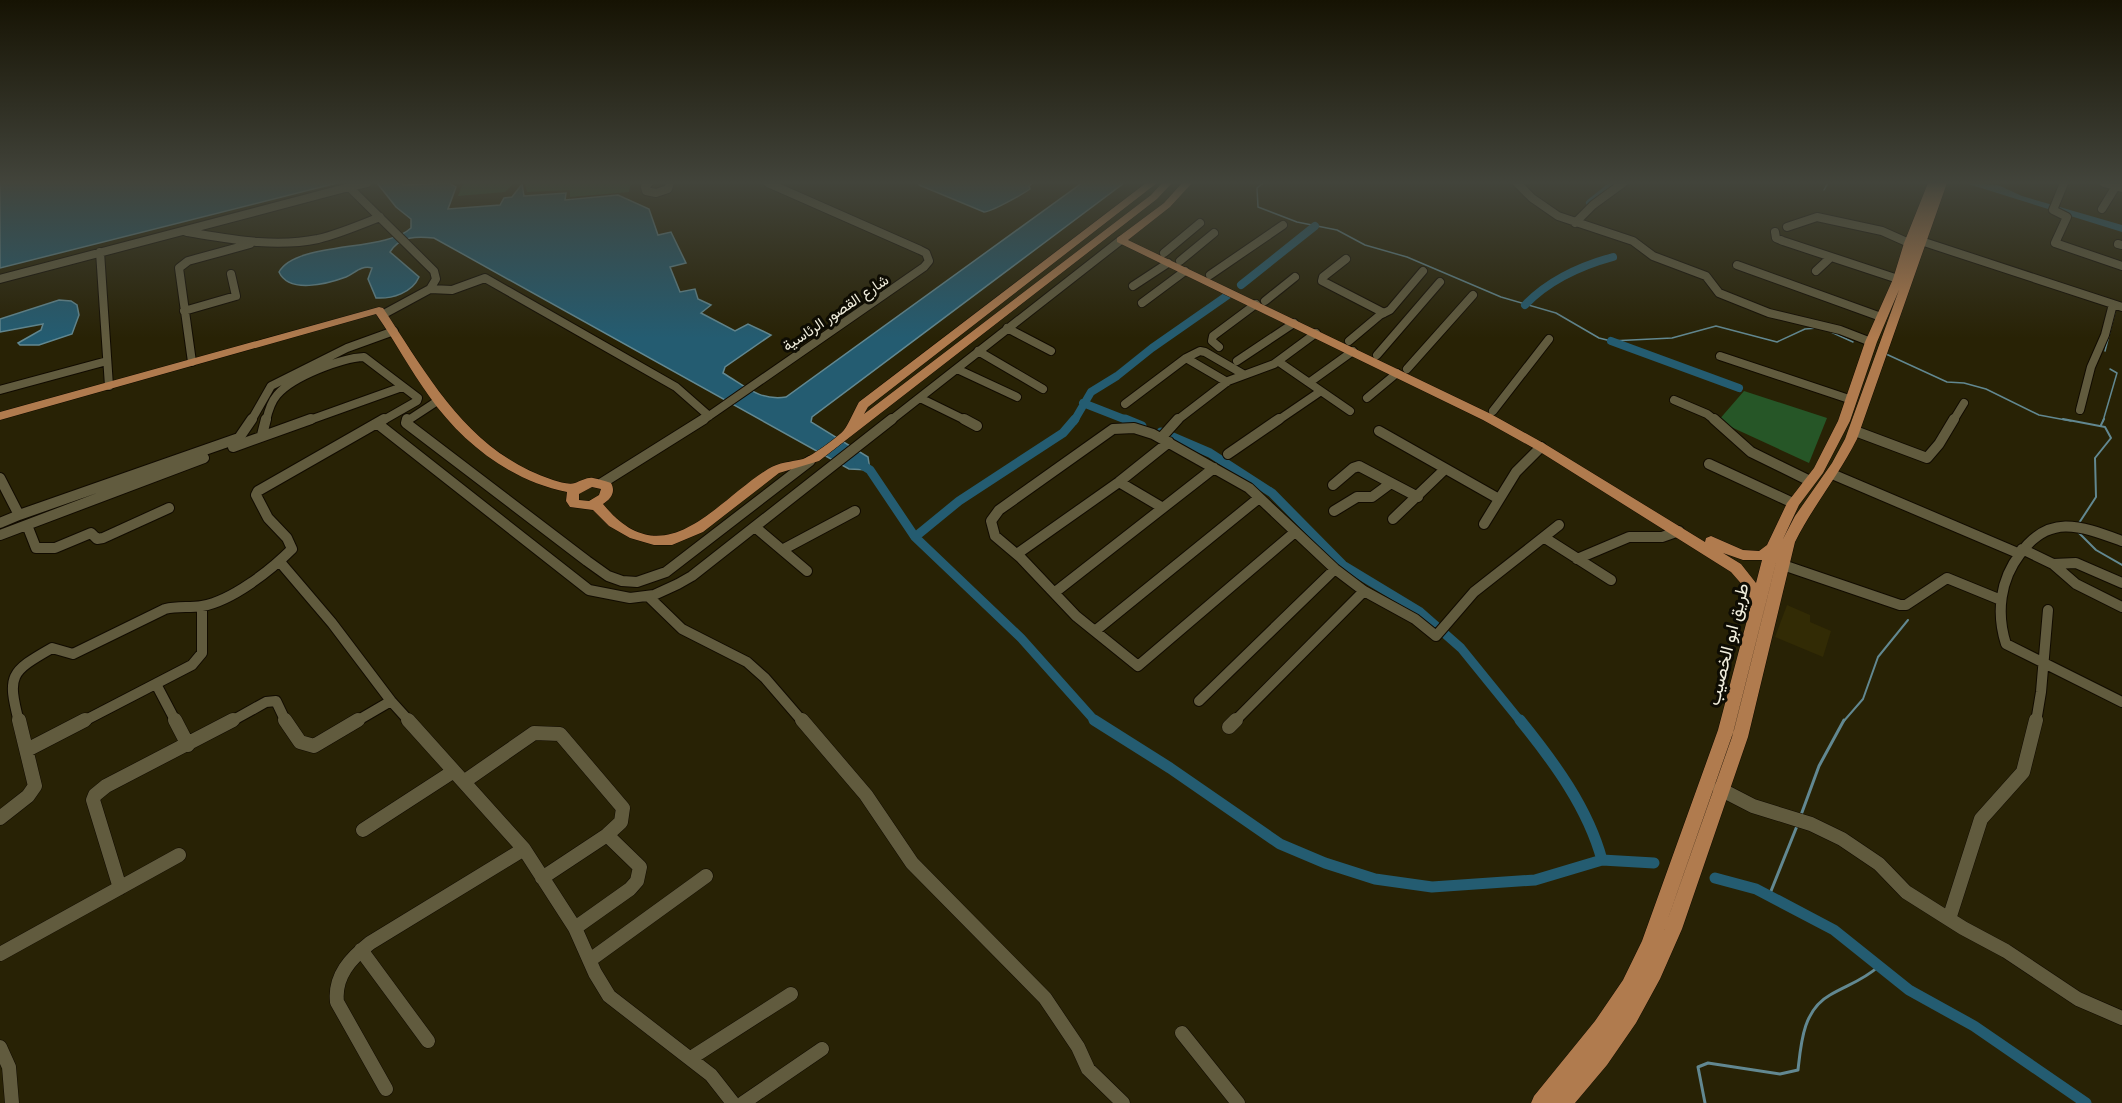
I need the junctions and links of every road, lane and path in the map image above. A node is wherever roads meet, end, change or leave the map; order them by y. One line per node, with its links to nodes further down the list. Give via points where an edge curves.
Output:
1 (172, 234): 20 (street)
2 (200, 234): 18 (street)
3 (329, 234): 18 (street, via 291,242)
4 (398, 234): 35 (street, via 434,271 436,279)
5 (885, 234): 82 (street, شارع القصور الرئاسية, via 926,253 929,261)
6 (1085, 234): 90 (main road, via 863,405)
7 (1104, 234): 90 (main road)
8 (1129, 234): 17 (main road)
9 (1192, 234): 23 (street)
10 (1212, 234): 23 (street)
11 (1269, 234): 29 (street)
12 (1614, 234): 49 (street, via 1633,241 1653,256 1700,273 1719,293 1769,313 1840,330)
13 (1775, 234): 21 (street, via 1783,241)
14 (1892, 234): 19 (street)
15 (1918, 234): 19 (main road, طريق ابو الخصيب)
16 (2059, 234): 25 (street, via 2055,243 2058,246)
17 (1124, 238): 23 (main road); 45 (street)
18 (256, 242): 40 (street, via 182,265 178,272)
19 (1915, 242): 32 (main road, طريق ابو الخصيب); 39 (street); 87 (main road, طريق ابو الخصيب)
20 (100, 252): 30 (street); 57 (street)
21 (1831, 257): 27 (street); 32 (street)
22 (1346, 259): 42 (street, via 1323,281)
23 (1174, 262): 29 (main road); 34 (street); 37 (main road); 38 (street)
24 (1737, 265): 43 (street)
25 (2122, 266)
26 (1423, 271): 42 (street)
27 (1816, 272)
28 (231, 274): 40 (street, via 236,296)
29 (1210, 275): 37 (main road)
30 (0, 277)
31 (1295, 277): 37 (street)
32 (1898, 279): 43 (main road, طريق ابو الخصيب)
33 (1440, 282): 54 (street)
34 (1133, 286)
35 (430, 289): 41 (street); 82 (street, via 452,290 486,278 676,387)
36 (1473, 295): 62 (street)
37 (1260, 302): 44 (main road); 50 (main road); 51 (street, via 1213,336 1212,341)
38 (1142, 303)
39 (2118, 305): 79 (street, via 2091,366)
40 (184, 311): 59 (street)
41 (384, 312): 46 (main road); 59 (main road); 84 (main road)
42 (1384, 313): 50 (street)
43 (1881, 317): 49 (main road, طريق ابو الخصيب)
44 (1294, 323): 47 (main road); 58 (street)
45 (1007, 328): 52 (street); 53 (street)
46 (394, 331): 74 (main road); 116 (street, via 347,348 271,386 247,430 238,438)
47 (1316, 333): 50 (main road); 60 (street)
48 (1549, 339): 81 (street)
49 (1871, 342): 76 (main road, طريق ابو الخصيب)
50 (1351, 346): 54 (main road); 62 (main road); 65 (street)
51 (1219, 347)
52 (978, 351): 61 (street); 68 (street)
53 (1050, 351)
54 (1377, 355): 62 (main road)
55 (1719, 356): 76 (street)
56 (1186, 358): 63 (street, via 1206,352); 64 (street); 78 (street)
57 (107, 361): 66 (street); 69 (street)
58 (1237, 361)
59 (192, 362): 66 (main road)
60 (1279, 362): 63 (street); 65 (street)
61 (957, 369): 71 (street); 72 (street)
62 (1402, 371): 73 (street); 81 (main road); 93 (main road)
63 (1243, 374): 64 (street)
64 (1227, 382): 91 (street)
65 (1310, 382): 70 (street)
66 (109, 386): 83 (main road)
67 (402, 387): 85 (street, via 417,401); 89 (street); 89 (street, via 364,357 344,359 279,392 270,406)
68 (1043, 389)
69 (0, 390)
70 (1321, 391): 80 (street); 94 (street)
71 (1017, 397)
72 (920, 398): 86 (street); 122 (street)
73 (1366, 398)
74 (439, 400): 95 (street, via 406,423 587,561 622,581 637,582 666,572); 106 (main road, via 458,423 529,477)
75 (1674, 400): 101 (street, via 1707,414 1751,452)
76 (1852, 400): 92 (main road, طريق ابو الخصيب)
77 (1964, 403): 87 (street, via 1927,458)
78 (1125, 404)
79 (2080, 410)
80 (1350, 411)
81 (1493, 411): 128 (main road, via 1723,548 1755,557)
82 (711, 413): 103 (street)
83 (0, 416)
84 (0, 423)
85 (378, 424): 133 (street, via 258,491 256,495 268,518 292,549); 142 (street, via 589,590 612,598)
86 (977, 426)
87 (1855, 430): 92 (main road, طريق ابو الخصيب)
88 (1379, 431): 98 (street)
89 (262, 435): 120 (street)
90 (844, 435): 95 (main road)
91 (1164, 437): 97 (street); 102 (street); 131 (street, via 1134,428 1113,429 999,510 991,521 995,536)
92 (1841, 444): 99 (main road, طريق ابو الخصيب); 101 (main road, طريق ابو الخصيب)
93 (1541, 447): 109 (street, via 1516,472); 123 (main road)
94 (1228, 454)
95 (812, 460): 111 (main road, via 778,469 693,532 670,541 650,540 623,530)
96 (1708, 464): 110 (street)
97 (1214, 468): 108 (street); 113 (street)
98 (1444, 470): 107 (street); 109 (street)
99 (1832, 474): 130 (street); 135 (main road, طريق ابو الخصيب, via 1793,531)
100 (0, 478): 116 (street)
101 (1810, 481): 110 (main road, طريق ابو الخصيب)
102 (1119, 482): 113 (street); 131 (street)
103 (602, 483): 106 (main road, via 586,483); 111 (main road, via 607,493)
104 (1391, 483): 105 (street, via 1357,466); 107 (street); 115 (street, via 1372,497 1357,497)
105 (1333, 485)
106 (576, 489): 111 (main road, via 571,497 575,504)
107 (1418, 496): 117 (street)
108 (1259, 498): 124 (street); 148 (street)
109 (1499, 499): 119 (street)
110 (1793, 503): 128 (main road, طريق ابو الخصيب)
111 (596, 504)
112 (169, 508): 120 (street, via 103,538 97,539 91,533 55,548 36,548)
113 (1163, 508): 141 (street)
114 (855, 511): 129 (street)
115 (1334, 511)
116 (20, 515): 118 (street)
117 (1393, 519)
118 (0, 523)
119 (1484, 524)
120 (27, 525): 125 (street)
121 (1558, 525): 126 (street)
122 (755, 527): 129 (street); 142 (street, via 692,576)
123 (1679, 531): 132 (street, via 1662,537 1629,537); 147 (main road, via 1743,574 1755,594)
124 (1295, 532): 136 (street); 148 (street, via 1138,666)
125 (0, 535)
126 (1545, 538): 132 (street); 140 (street, via 1474,592 1436,636 1415,619)
127 (2122, 541): 130 (street, via 2066,525 2044,529)
128 (1772, 548): 147 (main road, طريق ابو الخصيب)
129 (782, 550): 137 (street)
130 (2021, 551): 134 (street); 143 (street, via 2005,575)
131 (1017, 555): 141 (street)
132 (1577, 559): 138 (street)
133 (280, 562): 144 (street, via 221,600); 151 (street)
134 (2053, 564): 139 (street, via 2076,563); 145 (street, via 2079,587)
135 (1783, 565): 143 (street, via 1900,605 1947,578); 155 (main road, طريق ابو الخصيب)
136 (1335, 569): 140 (street); 152 (street)
137 (807, 571)
138 (1611, 580)
139 (2122, 583)
140 (1364, 591): 154 (street)
141 (1054, 593): 148 (street)
142 (650, 598): 185 (street, via 682,629 739,657 765,678 866,795 912,863 1045,998 1088,1069)
143 (2001, 600): 149 (street, via 2004,642)
144 (202, 607): 150 (street, via 199,660); 157 (street, via 178,605 73,654 52,648 26,663 14,676 11,690)
145 (2122, 607)
146 (2048, 610): 149 (street)
147 (1756, 613): 155 (main road, طريق ابو الخصيب)
148 (1095, 631)
149 (2045, 665): 153 (street); 169 (street, via 2034,734 2023,772 1981,819)
150 (156, 684): 156 (street); 157 (street)
151 (391, 701): 156 (street, via 314,746 298,743 276,701 271,700); 158 (street)
152 (1198, 701)
153 (2122, 702)
154 (1229, 726)
155 (1733, 734): 160 (main road, طريق ابو الخصيب); 187 (main road, طريق ابو الخصيب, via 1640,965 1597,1035)
156 (188, 745): 168 (street, via 95,795 93,800)
157 (27, 750): 161 (street, via 35,786)
158 (454, 771): 159 (street); 162 (street)
159 (465, 781): 163 (street, via 534,733 560,734 623,808 621,822); 164 (street)
160 (1720, 789): 169 (street, via 1842,839 1879,864 1906,892); 188 (main road, طريق ابو الخصيب, via 1673,929 1654,973 1615,1037)
161 (0, 818)
162 (363, 830)
163 (607, 835): 167 (street); 170 (street, via 640,867 637,881)
164 (524, 849): 167 (street); 171 (street)
165 (179, 855): 168 (street)
166 (706, 876): 173 (street)
167 (543, 878): 170 (street)
168 (120, 888): 172 (street)
169 (1949, 919): 175 (street, via 2078,999)
170 (575, 928): 173 (street)
171 (361, 950): 177 (street); 181 (street, via 341,975 337,1002)
172 (0, 954)
173 (590, 960): 180 (street, via 601,985 614,1000)
174 (790, 993): 180 (street)
175 (2122, 1018)
176 (1182, 1032): 186 (street)
177 (428, 1041)
178 (0, 1047): 182 (street, via 9,1067)
179 (822, 1049): 184 (street)
180 (691, 1058): 183 (street, via 711,1075)
181 (386, 1089)
182 (12, 1103)
183 (733, 1103)
184 (743, 1103)
185 (1123, 1103)
186 (1238, 1103)
187 (1541, 1103)
188 (1563, 1103)

